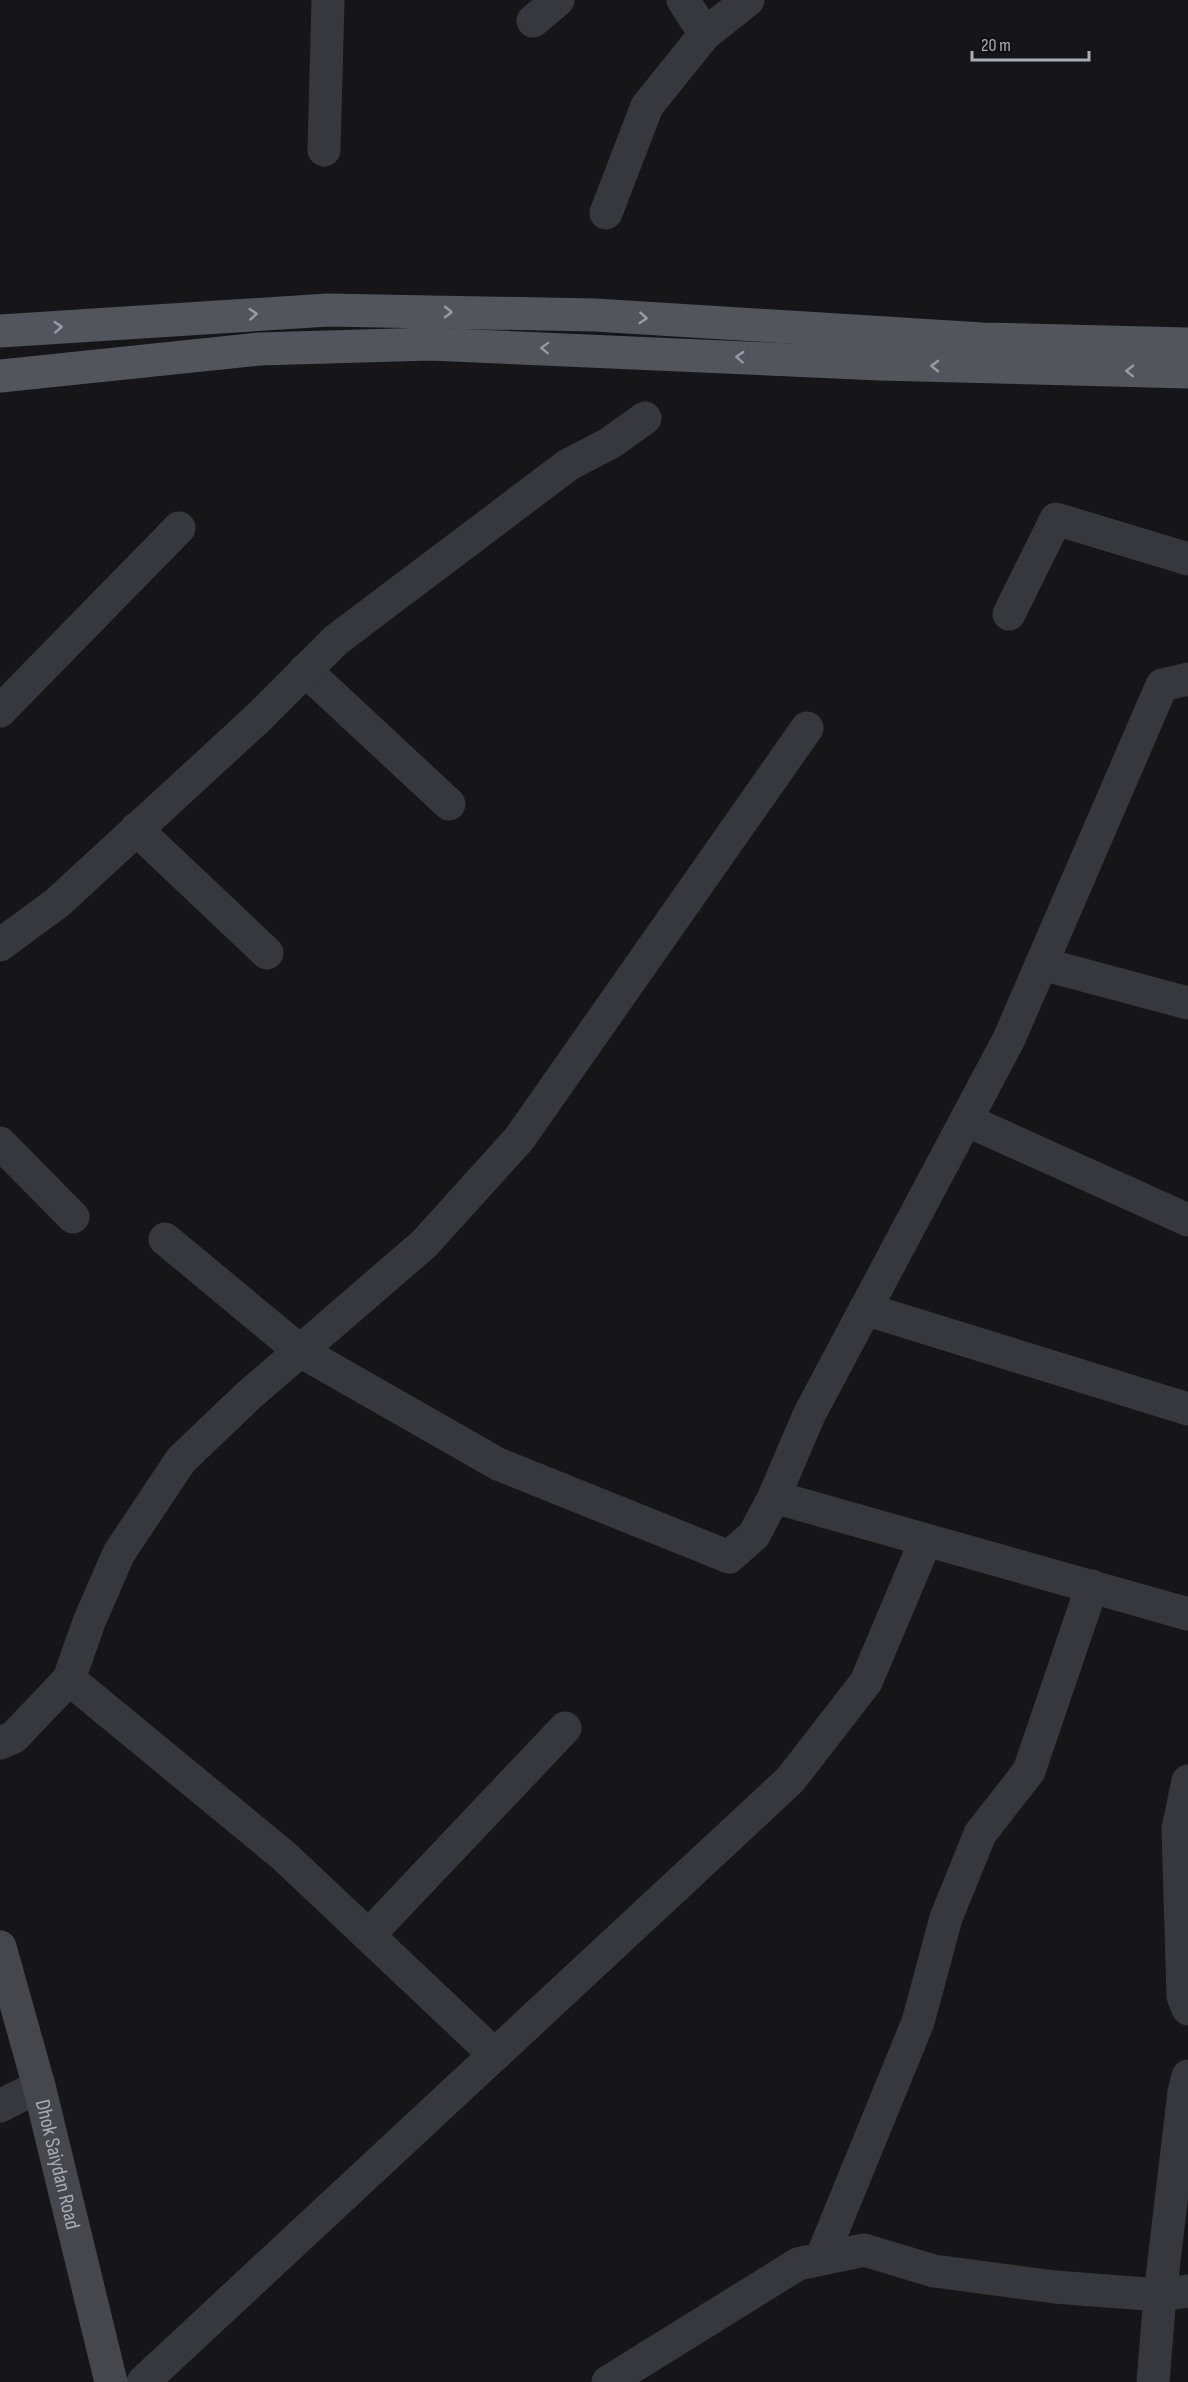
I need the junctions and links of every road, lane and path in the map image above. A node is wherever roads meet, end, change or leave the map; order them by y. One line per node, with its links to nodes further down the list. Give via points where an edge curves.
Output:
1 (328, 0): 7 (street)
2 (558, 0): 5 (street)
3 (683, 0): 6 (street)
4 (748, 0): 6 (street)
5 (533, 21)
6 (705, 34): 8 (street, via 646,106)
7 (324, 150)
8 (606, 213)
9 (0, 331): 10 (main road, one-way to 10, via 328,310 595,315 982,339)
10 (1188, 344)
11 (1188, 372): 12 (main road, one-way to 12, via 880,364 430,344 259,349)
12 (0, 376)
13 (645, 418): 17 (street, via 610,443 568,465 336,640)
14 (179, 528): 19 (street)
15 (1188, 559): 16 (street, via 1056,519)
16 (1009, 614)
17 (305, 670): 21 (street); 22 (street)
18 (1188, 679): 25 (street, via 1162,685)
19 (0, 711)
20 (807, 728): 33 (street, via 519,1138 424,1244)
21 (449, 804)
22 (136, 829): 23 (street, via 57,903); 24 (street)
23 (0, 945)
24 (267, 953)
25 (1042, 964): 26 (street); 27 (street, via 1009,1039)
26 (1188, 1003)
27 (966, 1120): 30 (street); 32 (street)
28 (0, 1143): 29 (street)
29 (73, 1217)
30 (1188, 1220)
31 (165, 1239): 33 (street)
32 (865, 1309): 34 (street); 35 (street, via 808,1415)
33 (300, 1351): 35 (street, via 498,1464 729,1557 754,1535); 39 (street, via 181,1460 119,1553)
34 (1188, 1409)
35 (774, 1497): 36 (street)
36 (926, 1540): 37 (street); 46 (street, via 866,1682 790,1780)
37 (1092, 1586): 38 (street); 50 (street, via 1029,1771 980,1834 946,1918 918,2022)
38 (1188, 1614)
39 (69, 1679): 41 (street, via 14,1737); 43 (street, via 284,1856)
40 (565, 1728): 43 (street)
41 (0, 1743)
42 (1188, 1781): 45 (street, via 1178,1829 1184,1996)
43 (369, 1935): 46 (street)
44 (0, 1947): 48 (main road, Dhok Saiydan Road)
45 (1188, 2009)
46 (495, 2055): 53 (street)
47 (1188, 2076): 51 (street)
48 (39, 2086): 49 (street); 52 (main road, Dhok Saiydan Road)
49 (0, 2106)
50 (821, 2259): 51 (street, via 864,2250 934,2271 1055,2288); 54 (street, via 798,2264)
51 (1174, 2293): 55 (street)
52 (111, 2382)
53 (143, 2382)
54 (608, 2382)
55 (1153, 2382)

